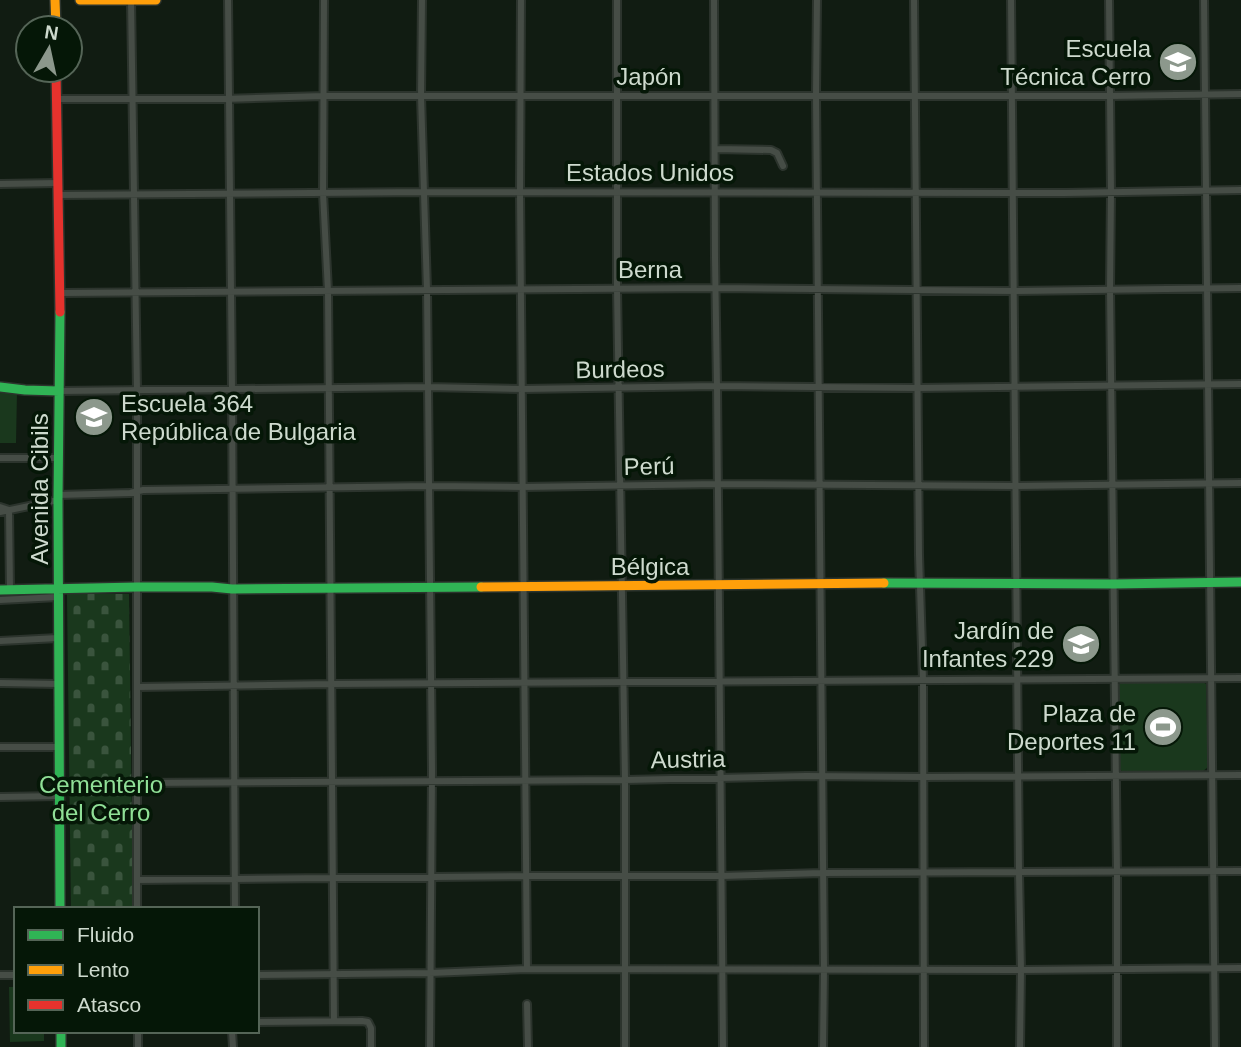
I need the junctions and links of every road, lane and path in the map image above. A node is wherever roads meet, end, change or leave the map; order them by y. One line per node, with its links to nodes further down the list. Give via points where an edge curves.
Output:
1 (80, 0): 2 (street)
2 (131, 0): 3 (street); 29 (street)
3 (156, 0)
4 (228, 0): 27 (street)
5 (324, 0): 21 (street)
6 (422, 0): 22 (street)
7 (521, 0): 23 (street)
8 (617, 0): 18 (street)
9 (714, 0): 19 (street)
10 (817, 0): 20 (street)
11 (914, 0): 24 (street)
12 (1011, 0): 25 (street)
13 (1109, 0): 26 (street)
14 (1204, 0): 16 (street)
15 (56, 84): 28 (street, Avenida Cibils)
16 (1205, 94): 17 (street, Japón); 26 (street, Japón); 34 (street)
17 (1241, 94)
18 (618, 95): 19 (street, Japón); 23 (street, Japón); 39 (street)
19 (715, 95): 20 (street, Japón); 30 (street)
20 (816, 95): 24 (street, Japón); 40 (street)
21 (324, 96): 22 (street, Japón); 27 (street, Japón); 42 (street)
22 (421, 96): 23 (street, Japón); 37 (street)
23 (522, 96): 38 (street)
24 (915, 96): 25 (street, Japón); 43 (street)
25 (1012, 96): 26 (street, Japón); 44 (street)
26 (1110, 96): 41 (street)
27 (228, 98): 29 (street, Japón); 45 (street)
28 (57, 99): 29 (street, Japón); 32 (street, Avenida Cibils)
29 (133, 100): 47 (street)
30 (715, 149): 31 (street, via 771,150); 36 (street)
31 (783, 166)
32 (58, 183): 33 (street); 46 (street, Avenida Cibils)
33 (0, 184)
34 (1206, 190): 35 (street, Estados Unidos); 41 (street, Estados Unidos); 50 (street)
35 (1241, 190)
36 (715, 191): 39 (street, Estados Unidos); 40 (street, Estados Unidos); 48 (street)
37 (425, 192): 38 (street, Estados Unidos); 42 (street, Estados Unidos); 54 (street)
38 (520, 192): 39 (street, Estados Unidos); 55 (street)
39 (617, 192): 52 (street)
40 (817, 192): 43 (street, Estados Unidos); 49 (street)
41 (1111, 192): 44 (street, Estados Unidos); 53 (street)
42 (323, 193): 45 (street, Estados Unidos); 59 (street)
43 (916, 193): 44 (street, Estados Unidos); 56 (street)
44 (1013, 193): 57 (street)
45 (229, 194): 47 (street, Estados Unidos); 58 (street)
46 (58, 195): 47 (street, Estados Unidos); 60 (street, Avenida Cibils)
47 (134, 195): 61 (street)
48 (715, 288): 49 (street, Berna); 52 (street, Berna); 64 (street)
49 (818, 288): 56 (street, Berna); 68 (street)
50 (1207, 288): 51 (street, Berna); 53 (street, Berna); 63 (street)
51 (1241, 288)
52 (617, 289): 55 (street, Berna); 70 (street)
53 (1110, 289): 57 (street, Berna); 65 (street)
54 (427, 290): 55 (street, Berna); 59 (street, Berna); 67 (street)
55 (521, 290): 74 (street)
56 (917, 290): 57 (street, Berna); 71 (street)
57 (1014, 290): 69 (street)
58 (232, 291): 59 (street, Berna); 61 (street, Berna); 72 (street)
59 (328, 291): 73 (street)
60 (60, 293): 61 (street, Berna); 76 (street, Avenida Cibils)
61 (136, 293): 75 (street)
62 (1241, 384): 63 (street, Burdeos)
63 (1208, 385): 65 (street, Burdeos); 81 (street)
64 (717, 386): 68 (street, Burdeos); 70 (street, Burdeos); 80 (street)
65 (1111, 386): 69 (street, Burdeos); 84 (street)
66 (0, 387): 76 (street, Burdeos)
67 (427, 387): 73 (street, Burdeos); 74 (street, Burdeos); 85 (street)
68 (818, 387): 71 (street, Burdeos); 82 (street)
69 (1014, 387): 71 (street, Burdeos); 87 (street)
70 (619, 388): 74 (street, Burdeos); 86 (street)
71 (918, 388): 83 (street)
72 (232, 389): 73 (street, Burdeos); 75 (street, Burdeos); 90 (street)
73 (328, 389): 88 (street)
74 (523, 389): 89 (street)
75 (137, 390): 76 (street, Burdeos); 91 (street)
76 (59, 391): 78 (street, Avenida Cibils)
77 (0, 458): 78 (street)
78 (58, 458): 92 (street, Avenida Cibils)
79 (1241, 483): 81 (street, Perú)
80 (718, 484): 82 (street, Perú); 86 (street, Perú); 103 (street)
81 (1209, 484): 84 (street, Perú); 100 (street)
82 (820, 485): 83 (street, Perú); 97 (street)
83 (919, 485): 87 (street, Perú); 98 (street)
84 (1113, 485): 87 (street, Perú); 102 (street)
85 (428, 486): 88 (street, Perú); 89 (street, Perú); 106 (street)
86 (620, 486): 89 (street, Perú); 101 (street)
87 (1016, 486): 99 (street)
88 (330, 488): 90 (street, Perú); 107 (street)
89 (523, 488): 104 (street)
90 (232, 489): 91 (street, Perú); 108 (street)
91 (137, 491): 92 (street, Perú); 105 (street)
92 (58, 497): 94 (street, Perú); 110 (street, Avenida Cibils)
93 (0, 507): 94 (street)
94 (9, 510): 95 (street, Perú); 109 (street)
95 (0, 512)
96 (1241, 582): 100 (street, Bélgica)
97 (820, 583): 98 (street, Bélgica); 103 (street, Bélgica); 118 (street)
98 (920, 583): 99 (street, Bélgica); 119 (street)
99 (1016, 583): 102 (street, Bélgica); 116 (street)
100 (1210, 583): 102 (street, Bélgica); 114 (street)
101 (621, 584): 103 (street, Bélgica); 104 (street, Bélgica); 121 (street)
102 (1114, 584): 117 (street)
103 (719, 585): 120 (street)
104 (525, 586): 106 (street, Bélgica); 123 (street)
105 (136, 587): 108 (street, Bélgica); 110 (street, Bélgica); 128 (street)
106 (429, 587): 107 (street, Bélgica); 126 (street)
107 (330, 588): 108 (street, Bélgica); 125 (street)
108 (232, 589): 127 (street)
109 (5, 590): 110 (street, Bélgica)
110 (58, 592): 111 (street); 112 (street, Avenida Cibils)
111 (0, 600)
112 (58, 638): 113 (street); 124 (street, Avenida Cibils)
113 (0, 640)
114 (1211, 678): 115 (street); 117 (street); 132 (street)
115 (1241, 678)
116 (1018, 679): 117 (street); 119 (street); 138 (street)
117 (1115, 679): 134 (street)
118 (820, 680): 119 (street); 120 (street); 136 (street)
119 (923, 680): 137 (street)
120 (719, 681): 121 (street); 135 (street)
121 (624, 682): 123 (street); 140 (street)
122 (0, 683): 124 (street)
123 (525, 683): 126 (street); 139 (street)
124 (59, 684): 131 (street, Avenida Cibils)
125 (331, 684): 126 (street); 127 (street); 141 (street)
126 (430, 684): 142 (street)
127 (233, 685): 128 (street); 143 (street)
128 (138, 687): 144 (street)
129 (0, 738): 130 (street)
130 (0, 747): 131 (street)
131 (60, 747): 145 (street, Avenida Cibils)
132 (1212, 775): 133 (street, Austria); 134 (street, Austria); 148 (street)
133 (1241, 775)
134 (1115, 776): 138 (street, Austria); 147 (street)
135 (721, 777): 136 (street, Austria); 140 (street, Austria); 155 (street)
136 (821, 777): 137 (street, Austria); 150 (street)
137 (923, 777): 138 (street, Austria); 151 (street)
138 (1019, 777): 152 (street)
139 (526, 780): 140 (street, Austria); 142 (street, Austria); 154 (street)
140 (625, 780): 153 (street)
141 (332, 781): 142 (street, Austria); 143 (street, Austria); 157 (street)
142 (431, 781): 156 (street)
143 (234, 782): 144 (street, Austria); 158 (street)
144 (137, 783): 159 (street)
145 (60, 796): 146 (street); 160 (street, Avenida Cibils)
146 (0, 797)
147 (1117, 871): 148 (street); 152 (street); 171 (street)
148 (1213, 871): 149 (street); 168 (street)
149 (1241, 871)
150 (822, 873): 151 (street); 155 (street); 167 (street)
151 (923, 873): 152 (street); 169 (street)
152 (1019, 873): 170 (street)
153 (624, 875): 154 (street); 155 (street); 165 (street)
154 (527, 876): 156 (street); 164 (street)
155 (722, 876): 166 (street)
156 (430, 877): 157 (street); 173 (street)
157 (332, 878): 158 (street); 172 (street)
158 (234, 879): 159 (street); 162 (street)
159 (137, 880): 161 (street)
160 (60, 907)
161 (137, 907)
162 (234, 907)
163 (1241, 968): 168 (street)
164 (527, 969): 165 (street); 173 (street)
165 (626, 969): 166 (street); 181 (street)
166 (723, 969): 167 (street); 182 (street)
167 (824, 969): 169 (street); 183 (street)
168 (1214, 969): 171 (street); 187 (street)
169 (924, 970): 170 (street); 184 (street)
170 (1021, 970): 171 (street); 185 (street)
171 (1117, 970): 186 (street)
172 (333, 973): 173 (street); 174 (street); 176 (street)
173 (430, 973): 179 (street)
174 (259, 975)
175 (527, 1004): 180 (street)
176 (334, 1021): 177 (street); 178 (street, via 368,1023)
177 (259, 1022)
178 (371, 1047)
179 (430, 1047)
180 (528, 1047)
181 (625, 1047)
182 (723, 1047)
183 (823, 1047)
184 (924, 1047)
185 (1020, 1047)
186 (1117, 1047)
187 (1215, 1047)

